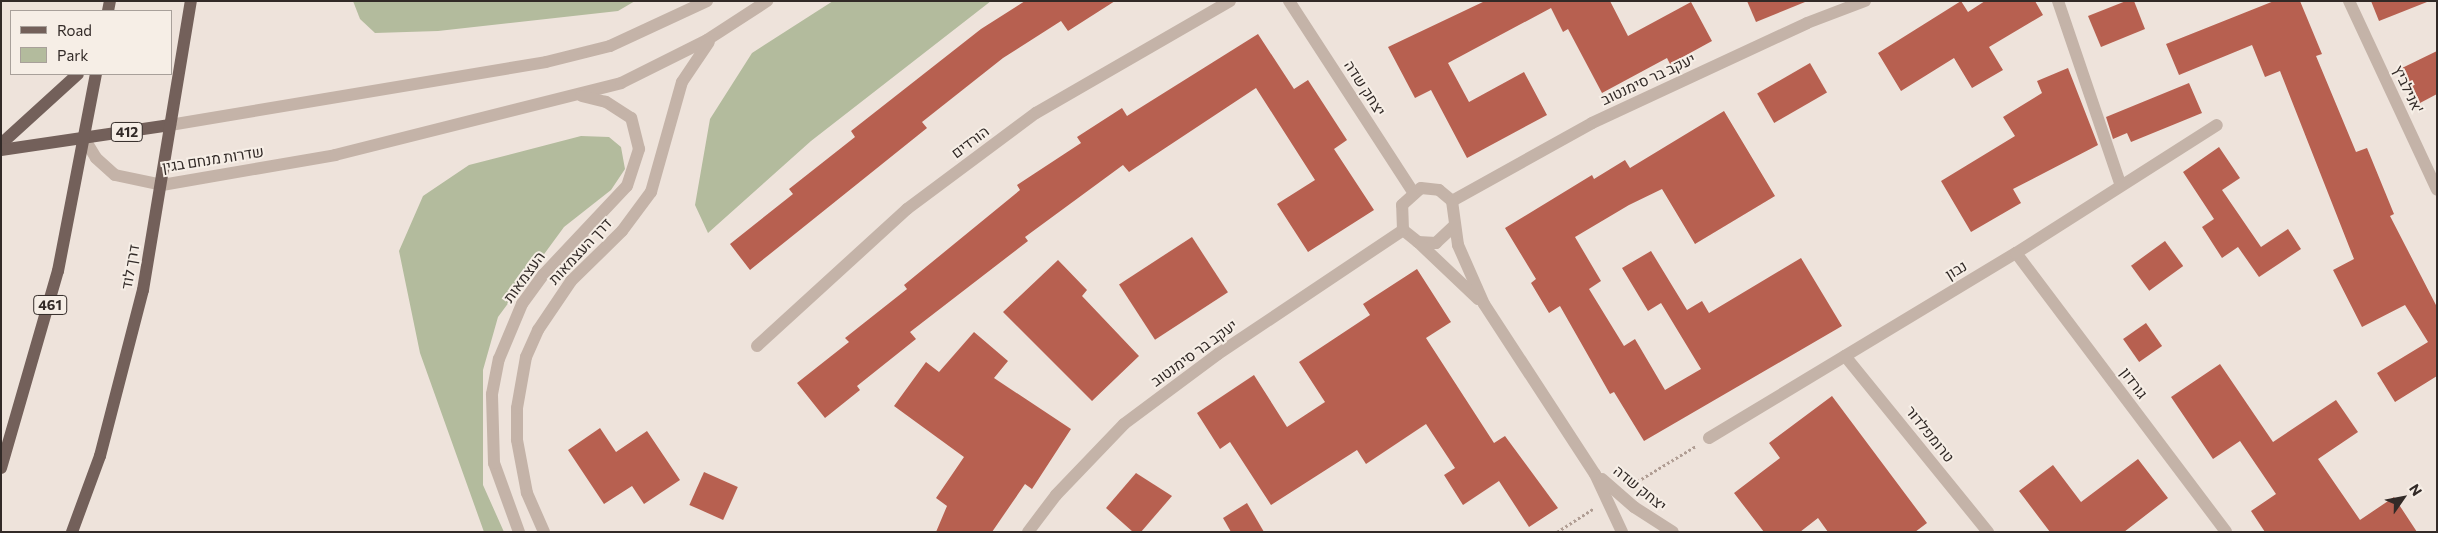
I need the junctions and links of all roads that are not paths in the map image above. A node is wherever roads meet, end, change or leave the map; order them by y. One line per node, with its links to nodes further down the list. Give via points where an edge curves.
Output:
1 (191, 1): 13 (main road, דרך לוד)
2 (707, 1): 13 (street, via 648,31 564,58)
3 (767, 1): 9 (street, שדרות מנחם בגין)
4 (1230, 1): 28 (street, הורדים, via 1036,113 907,210)
5 (1289, 1): 21 (street, יצחק שדה)
6 (1865, 1): 22 (street, יעקב בר סימנטוב, via 1807,23 1592,123)
7 (2058, 1): 19 (street)
8 (2350, 1): 20 (street, אנילביץ')
9 (717, 33): 12 (street, שדרות מנחם בגין, via 653,70); 35 (street, דרך העצמאות, via 682,82 651,192 622,231 571,282 538,330 526,357 518,400 517,440 527,493)
10 (77, 75): 16 (main road)
11 (96, 75): 15 (main road, 461)
12 (582, 96): 18 (street, שדרות מנחם בגין, via 335,155); 34 (street, העצמאות, via 606,102 631,118 639,149 626,186 543,275 522,304 499,359 492,394 494,463)
13 (170, 125): 15 (main road, 412); 18 (main road, דרך לוד)
14 (2217, 125): 19 (street, נבון)
15 (84, 138): 17 (main road, 412); 18 (street, שדרות מנחם בגין, via 96,158 116,175); 32 (main road, 461, via 45,327)
16 (1, 144)
17 (1, 150)
18 (162, 185): 33 (main road, דרך לוד, via 124,373)
19 (2121, 186): 26 (street, נבון)
20 (2437, 190)
21 (1413, 192): 22 (street, via 1439,190); 24 (street, via 1400,213)
22 (1452, 201): 23 (street)
23 (1454, 226): 25 (street, via 1436,243); 27 (street, יצחק שדה)
24 (1403, 230): 25 (street); 36 (street, יעקב בר סימנטוב, via 1218,354 1124,424 1056,494)
25 (1418, 242): 27 (street, יצחק שדה)
26 (2016, 253): 29 (street, נבון); 40 (street, גורדון)
27 (1484, 304): 31 (street, יצחק שדה)
28 (757, 346)
29 (1846, 356): 30 (street, נבון); 39 (street, טרומפלדור)
30 (1709, 438)
31 (1590, 466): 37 (street, יצחק שדה); 38 (street, יצחק שדה, via 1617,494)
32 (1, 468)
33 (72, 532)
34 (519, 532)
35 (544, 532)
36 (1028, 532)
37 (1622, 532)
38 (1673, 532)
39 (1988, 532)
40 (2226, 532)

